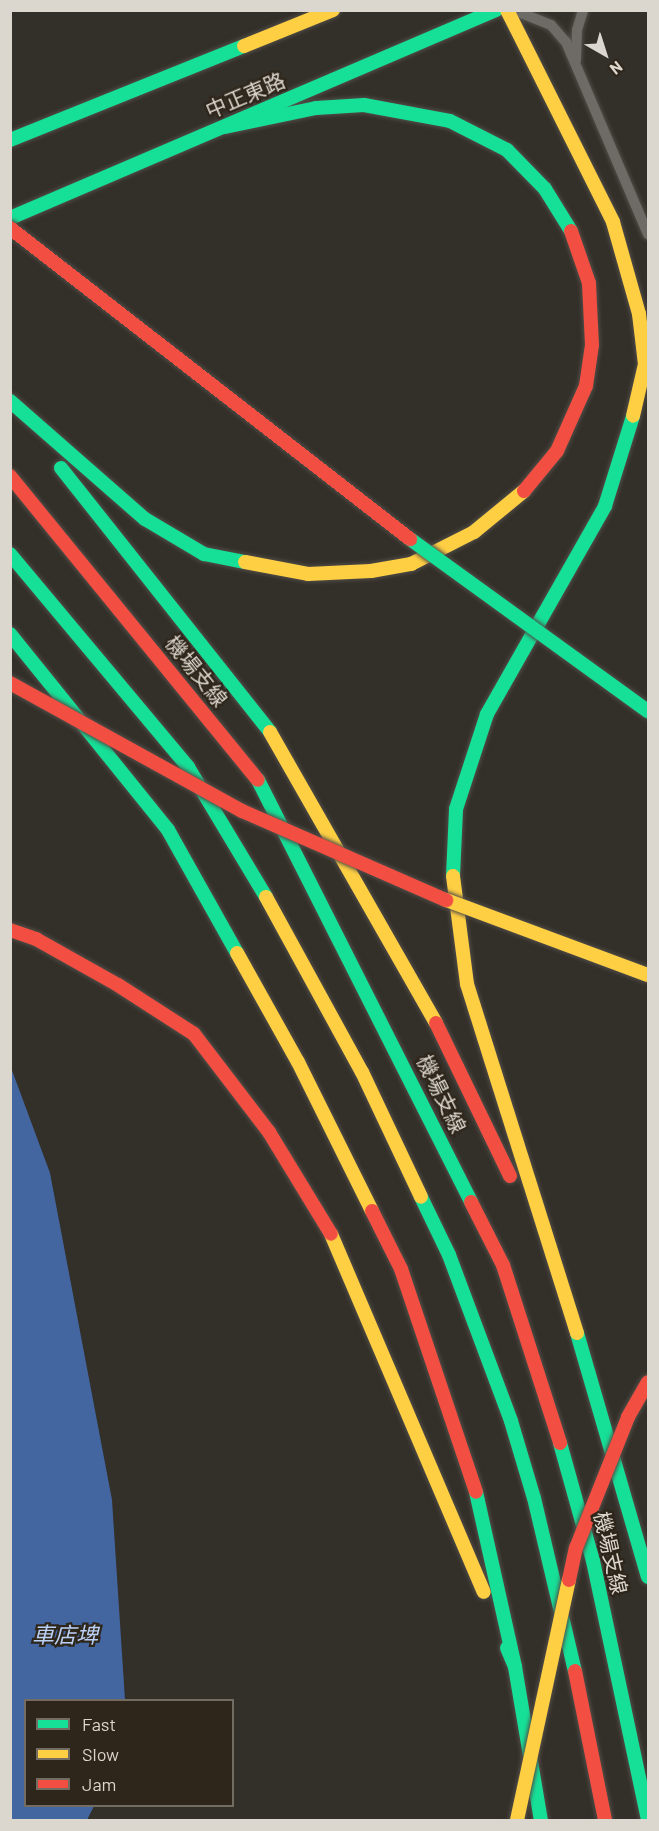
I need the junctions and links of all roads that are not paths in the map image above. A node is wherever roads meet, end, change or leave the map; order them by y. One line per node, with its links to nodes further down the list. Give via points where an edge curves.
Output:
1 (333, 10): 8 (main road)
2 (496, 10): 7 (main road, 中正東路)
3 (507, 10): 21 (main road, via 614,222 639,314 645,364 625,448 605,506 487,714 456,809 453,887 467,984)
4 (515, 10): 6 (lane, via 551,25 566,42)
5 (583, 10): 6 (lane, via 577,30)
6 (576, 63): 11 (lane, via 581,85)
7 (225, 127): 9 (main road, 中正東路); 12 (main road, via 316,108 364,105 450,122 507,150 545,189 575,238 589,283 592,345 586,386 557,452 524,491 474,532 411,564 371,571 308,574 204,554 145,519)
8 (10, 140)
9 (10, 218)
10 (10, 228): 18 (main road, bridge, via 476,590)
11 (648, 234)
12 (10, 401)
13 (10, 406): 21 (main road, via 276,740 435,1020)
14 (10, 476): 28 (main road, 機場支線, via 264,788 504,1265 545,1388 593,1561)
15 (10, 554): 27 (main road, via 188,767 280,920 357,1062 449,1255 511,1421 534,1498)
16 (10, 634): 24 (main road, via 168,830 298,1062 401,1269 479,1500)
17 (10, 683): 20 (main road, bridge, via 242,811 482,915)
18 (648, 711)
19 (10, 930): 24 (main road, via 108,980 194,1034 269,1132 340,1249)
20 (648, 975)
21 (562, 1283): 23 (main road)
22 (648, 1382): 25 (main road, bridge, via 628,1417 576,1548)
23 (648, 1577)
24 (515, 1667): 26 (main road)
25 (517, 1821)
26 (541, 1821)
27 (605, 1821)
28 (648, 1821)

